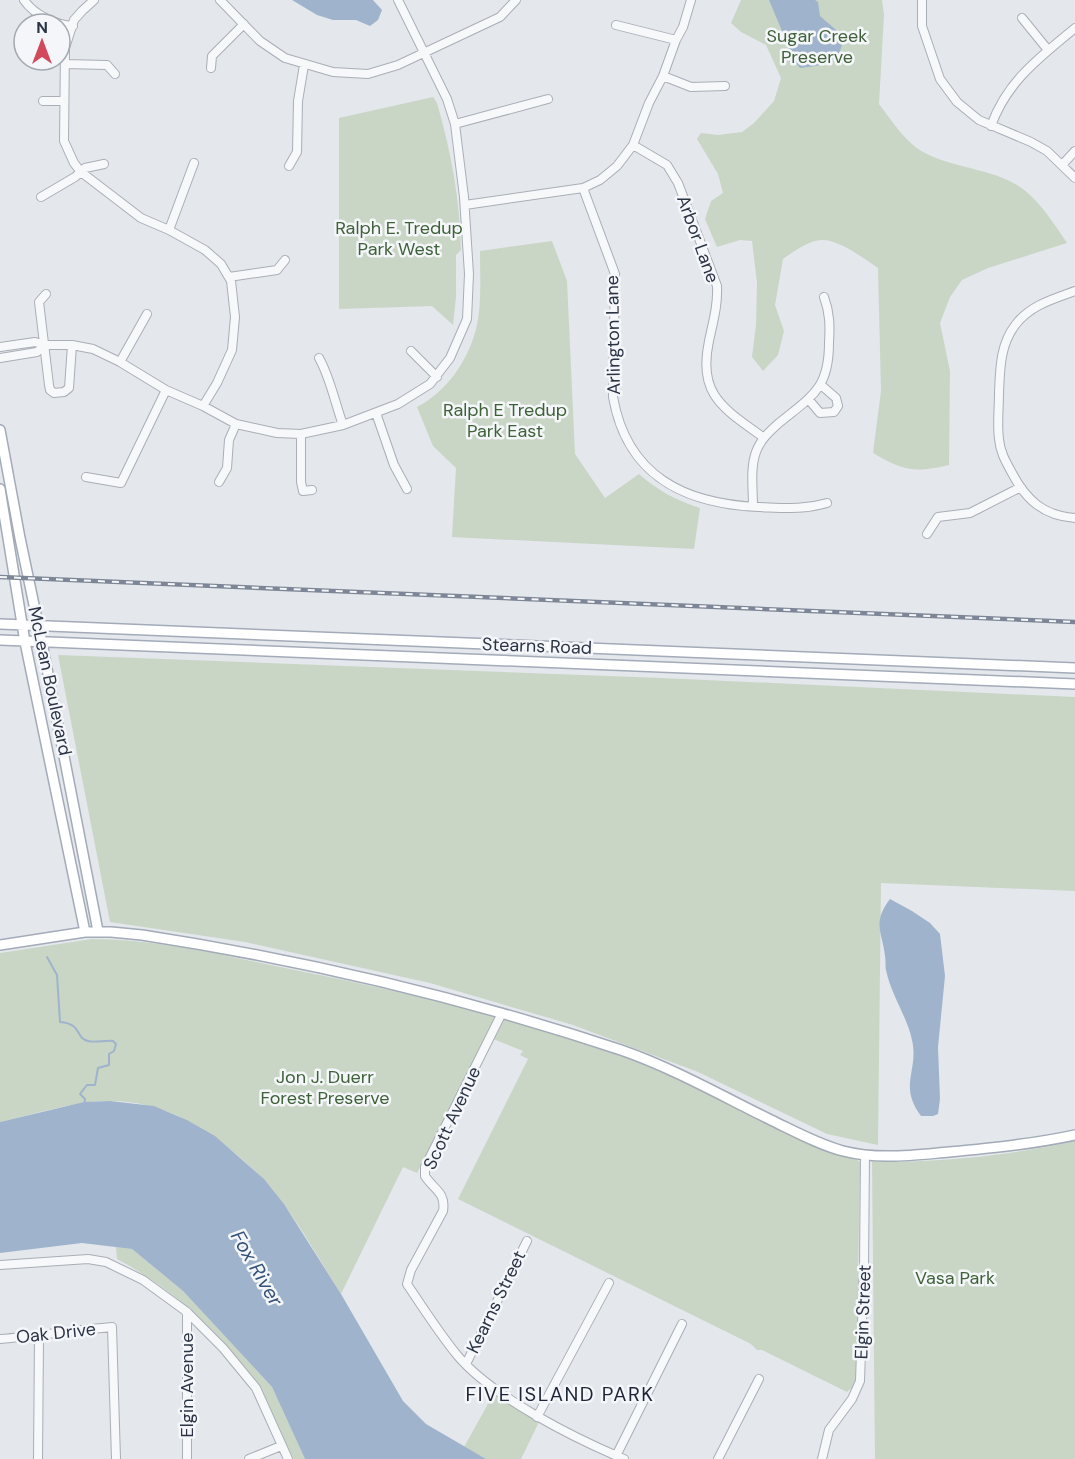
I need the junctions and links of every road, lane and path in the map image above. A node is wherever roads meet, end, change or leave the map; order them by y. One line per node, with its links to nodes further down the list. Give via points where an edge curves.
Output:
1 (24, 0): 11 (street, via 44,16)
2 (94, 0): 11 (street, via 74,20)
3 (220, 0): 9 (street)
4 (398, 0): 16 (street)
5 (516, 0): 16 (street, via 500,17)
6 (691, 0): 14 (street)
7 (922, 0): 28 (street, via 922,26 940,79 962,107)
8 (1022, 18): 15 (street)
9 (244, 24): 18 (street, via 276,54); 19 (street, via 212,56)
10 (616, 25): 14 (street)
11 (74, 26): 13 (street)
12 (1075, 28): 15 (street)
13 (72, 31)
14 (676, 40): 22 (street)
15 (1048, 50): 28 (street, via 1013,85)
16 (425, 54): 18 (street, via 368,74); 27 (street)
17 (72, 64): 21 (street, via 107,65)
18 (304, 65): 34 (street, via 298,101 297,152)
19 (211, 68)
20 (65, 72): 26 (street)
21 (115, 74)
22 (663, 76): 23 (street, via 691,87); 29 (street)
23 (725, 86)
24 (548, 99): 27 (street)
25 (44, 101): 26 (street)
26 (63, 101): 35 (street, via 64,141)
27 (455, 124): 39 (street)
28 (991, 126): 33 (street, via 1031,142)
29 (633, 145): 37 (street, via 617,166); 64 (street, Arbor Lane, via 667,165 678,183 717,286 718,303 706,356 708,383 728,412)
30 (1075, 151): 33 (street)
31 (194, 163): 40 (street)
32 (104, 164): 35 (street)
33 (1063, 164): 36 (street)
34 (289, 166)
35 (81, 172): 38 (street); 40 (street, via 141,218)
36 (1075, 178)
37 (583, 188): 39 (street); 72 (street, Arlington Lane, via 615,274 613,397 616,416 632,451 666,483 687,494)
38 (41, 197)
39 (465, 205): 54 (street, via 467,319 450,358)
40 (169, 230): 42 (street, via 205,250)
41 (285, 260): 42 (street, via 277,270)
42 (229, 277): 58 (street, via 235,317 232,350)
43 (1075, 291): 67 (street, via 1024,314 1002,351 998,438)
44 (46, 294): 47 (street, via 39,302)
45 (824, 297): 55 (street, via 830,314 829,363)
46 (147, 314): 53 (street)
47 (45, 345): 48 (street); 48 (street, via 50,390 56,393 69,388); 49 (street, via 35,342); 51 (street, via 37,352)
48 (72, 345): 53 (street, via 93,349)
49 (0, 347)
50 (411, 351): 54 (street)
51 (0, 358)
52 (318, 358): 61 (street, via 327,372)
53 (120, 362): 56 (street)
54 (436, 377): 59 (street, via 416,394)
55 (821, 385): 57 (street); 57 (street, via 836,398 838,406 834,412 820,413)
56 (166, 390): 58 (street); 65 (street, via 121,483)
57 (808, 400): 64 (street)
58 (203, 406): 60 (street)
59 (376, 413): 61 (street); 69 (street)
60 (236, 424): 63 (street, via 265,432); 66 (street, via 229,440 227,468)
61 (344, 425): 63 (street)
62 (0, 430): 77 (main road, McLean Boulevard)
63 (302, 434): 70 (street, via 301,482 303,490)
64 (764, 438): 72 (street, via 753,466)
65 (86, 477)
66 (219, 482)
67 (1019, 488): 73 (street, via 1052,514); 74 (street, via 970,513 938,517)
68 (0, 489): 76 (main road, McLean Boulevard)
69 (406, 489)
70 (312, 490)
71 (827, 503): 72 (street, Arlington Lane, via 807,509)
72 (753, 507)
73 (1075, 518)
74 (927, 534)
75 (0, 624): 76 (main road, Stearns Road)
76 (22, 625): 77 (main road, Stearns Road); 79 (main road, McLean Boulevard)
77 (39, 626): 80 (main road, McLean Boulevard); 81 (main road, Stearns Road)
78 (0, 640): 79 (main road, Stearns Road)
79 (25, 642): 80 (main road, Stearns Road); 84 (main road, McLean Boulevard)
80 (42, 643): 82 (main road, Stearns Road); 83 (main road, McLean Boulevard)
81 (1075, 668)
82 (1075, 684)
83 (99, 931): 84 (main road); 86 (main road, via 175,940 365,978)
84 (84, 932): 85 (main road)
85 (0, 945)
86 (502, 1013): 88 (main road, via 661,1066 814,1141); 96 (street, Scott Avenue, via 425,1167 425,1176 441,1194 443,1211 407,1284)
87 (1075, 1135): 88 (main road, via 1038,1143 901,1157)
88 (865, 1155): 107 (street, Elgin Street, via 861,1381 829,1430)
89 (527, 1240): 96 (street, Kearns Street)
90 (0, 1265): 92 (street, via 88,1259 106,1262 144,1280)
91 (609, 1283): 98 (street)
92 (187, 1312): 99 (street, via 256,1388); 103 (street, Elgin Avenue)
93 (682, 1324): 100 (street)
94 (39, 1336): 95 (street, Oak Drive); 101 (street); 102 (street, Oak Drive, via 112,1328)
95 (0, 1339)
96 (466, 1364): 98 (street, via 488,1385)
97 (759, 1379): 106 (street)
98 (537, 1416): 100 (street)
99 (281, 1446): 104 (street); 105 (street)
100 (620, 1457)
101 (38, 1459)
102 (116, 1459)
103 (187, 1459)
104 (249, 1459)
105 (288, 1459)
106 (718, 1459)
107 (822, 1459)

